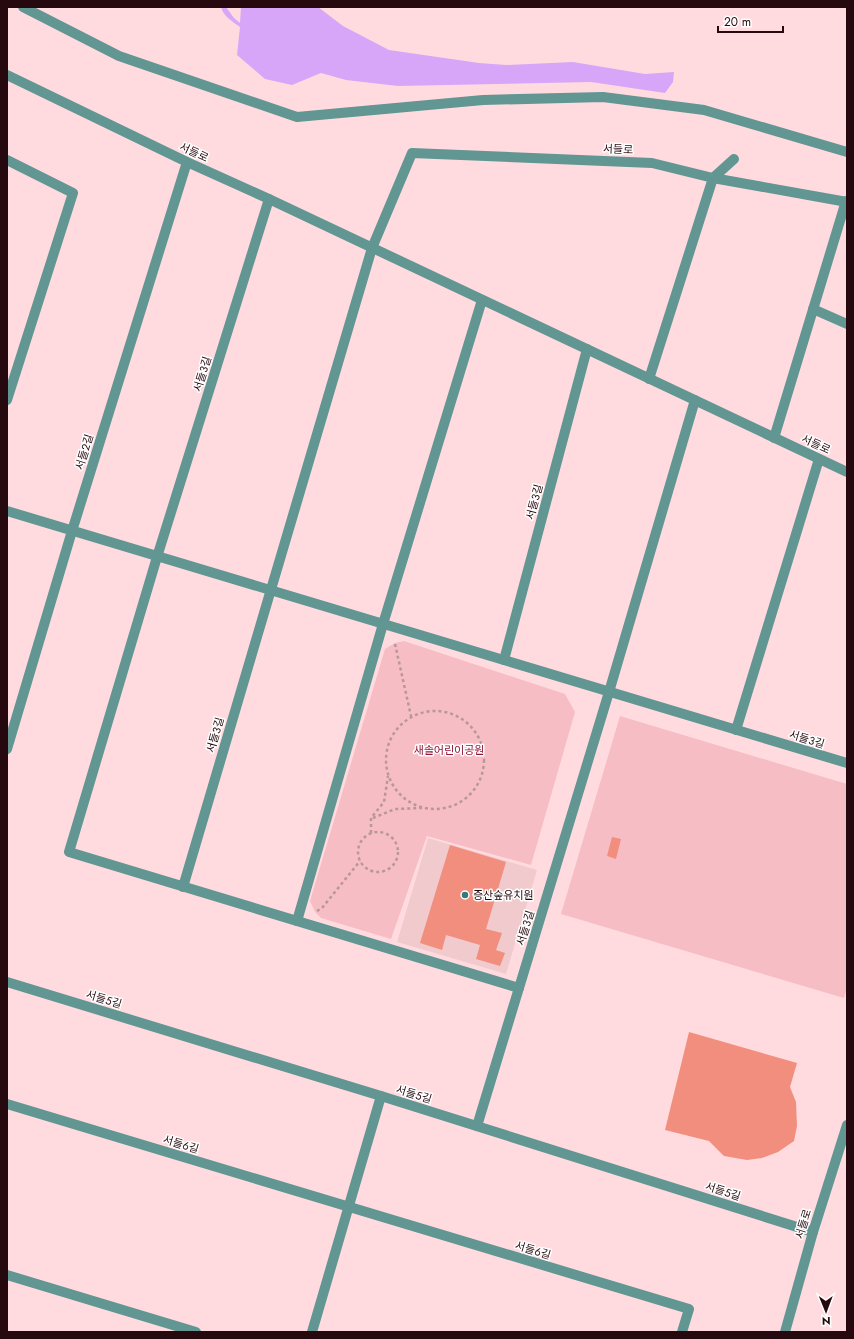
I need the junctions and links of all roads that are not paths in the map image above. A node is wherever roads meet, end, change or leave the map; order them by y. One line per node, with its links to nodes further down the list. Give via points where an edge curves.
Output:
1 (24, 7): 3 (street, via 119,56 297,117 483,100 603,97 704,110)
2 (7, 74): 6 (street, 서들로)
3 (847, 152)
4 (734, 159): 7 (street)
5 (7, 160): 16 (street, via 73,193)
6 (187, 162): 8 (street, 서들로); 22 (street, 서들2길)
7 (713, 178): 9 (street); 10 (street, 서들로, via 652,163 412,153); 15 (street)
8 (269, 199): 10 (street, 서들로); 23 (street, 서들3길)
9 (846, 202): 12 (street)
10 (372, 248): 11 (street, 서들로); 24 (street, 서들3길)
11 (482, 300): 14 (street, 서들로); 25 (street)
12 (813, 309): 13 (street); 18 (street)
13 (847, 324)
14 (587, 349): 15 (street, 서들로); 26 (street, 서들3길)
15 (649, 379): 17 (street, 서들로)
16 (7, 400)
17 (695, 400): 18 (street, 서들로); 27 (street, 서들3길)
18 (774, 438): 19 (street, 서들로)
19 (819, 459): 20 (street, 서들로); 28 (street)
20 (847, 472)
21 (7, 511): 22 (street, 서들3길)
22 (72, 531): 23 (street, 서들3길); 29 (street, 서들2길)
23 (157, 557): 24 (street, 서들3길); 31 (street, 서들3길, via 69,852)
24 (271, 590): 25 (street, 서들3길); 31 (street, 서들3길)
25 (383, 624): 26 (street, 서들3길); 32 (street)
26 (504, 660): 27 (street, 서들3길)
27 (609, 692): 28 (street, 서들3길); 34 (street, 서들3길)
28 (736, 730): 30 (street, 서들3길)
29 (7, 749)
30 (847, 763)
31 (183, 887): 32 (street)
32 (297, 921): 34 (street)
33 (7, 982): 35 (street, 서들5길)
34 (519, 988): 38 (street, 서들3길)
35 (381, 1096): 38 (street, 서들5길); 39 (street)
36 (7, 1104): 39 (street, 서들6길)
37 (847, 1125): 40 (street, 서들로)
38 (477, 1126): 40 (street, 서들5길)
39 (349, 1207): 43 (street); 44 (street, 서들6길, via 689,1309)
40 (813, 1232): 45 (street, 서들로)
41 (7, 1275): 42 (street)
42 (196, 1332)
43 (312, 1332)
44 (682, 1332)
45 (785, 1332)

